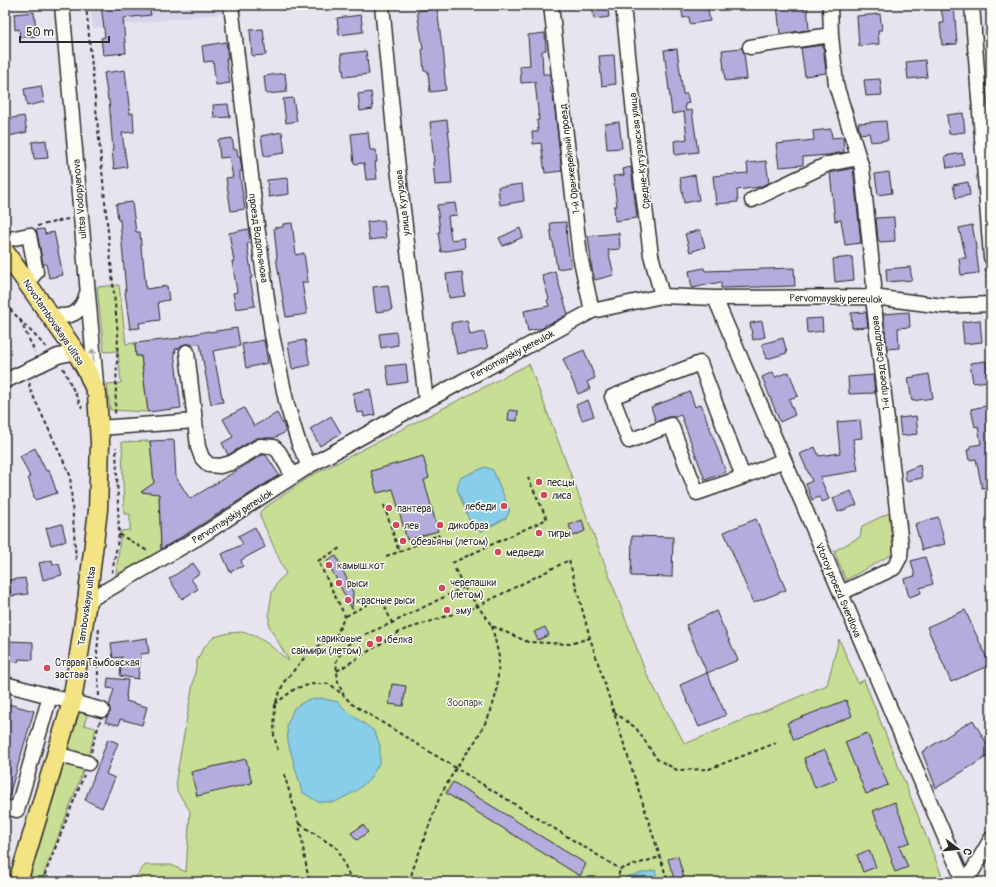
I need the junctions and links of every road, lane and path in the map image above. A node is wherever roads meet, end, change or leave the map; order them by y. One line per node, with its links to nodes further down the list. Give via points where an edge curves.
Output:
1 (62, 5): 16 (street, ulitsa Vodopyanova)
2 (86, 5): 37 (path, via 118,334)
3 (231, 5): 39 (street, проезд Водопьянова, via 272,335 287,405)
4 (382, 5): 35 (street, улица Кутузова, via 396,151)
5 (551, 5): 27 (street, 1-й Оранжерейный проезд, via 580,256)
6 (623, 5): 23 (street, Средне-Кутузовская улица, via 651,255)
7 (830, 5): 9 (street, 1-й проезд Свердлова)
8 (972, 5): 11 (street)
9 (831, 35): 10 (street); 13 (street, 1-й проезд Свердлова, via 836,85)
10 (750, 47)
11 (986, 115): 12 (street)
12 (986, 134): 15 (street)
13 (859, 158): 14 (street, via 828,164); 24 (street, 1-й проезд Свердлова, via 874,285)
14 (752, 200)
15 (989, 206): 20 (street)
16 (80, 216): 17 (path); 22 (street, ulitsa Vodopyanova)
17 (47, 224)
18 (5, 240): 21 (street, via 29,235 36,272)
19 (5, 252): 21 (main road, Novotambovskaya ulitsa)
20 (989, 262): 26 (path)
21 (27, 283): 28 (main road, Novotambovskaya ulitsa)
22 (87, 290): 28 (street, via 80,309 65,316); 34 (street, ulitsa Vodopyanova, one-way to 22)
23 (662, 296): 25 (street, Pervomayskiy pereulok); 27 (street, Pervomayskiy pereulok)
24 (873, 297): 25 (street, Pervomayskiy pereulok); 26 (street, Pervomayskiy pereulok, via 943,306); 55 (street, 1-й проезд Свердлова, via 901,545 900,557 894,568)
25 (715, 298): 38 (street, Vtoroy proezd Sverdlova)
26 (990, 304)
27 (592, 311): 35 (street, Pervomayskiy pereulok)
28 (49, 314): 30 (main road, Novotambovskaya ulitsa)
29 (20, 320): 32 (path, via 36,354)
30 (76, 352): 32 (street, via 58,356); 34 (main road, Novotambovskaya ulitsa)
31 (187, 352): 36 (street)
32 (33, 368): 33 (street); 51 (path, via 29,387 70,475)
33 (5, 381)
34 (97, 394): 37 (main road, Tambovskaya ulitsa)
35 (426, 401): 39 (street, Pervomayskiy pereulok)
36 (195, 421): 37 (street); 40 (street, via 198,447 202,458 209,464 231,464 260,446 274,447)
37 (107, 428): 44 (path); 56 (main road, Tambovskaya ulitsa, via 100,443 98,510)
38 (784, 460): 41 (street); 55 (street, Vtoroy proezd Sverdlova)
39 (309, 466): 40 (street, Pervomayskiy pereulok)
40 (293, 476): 49 (street, Pervomayskiy pereulok, via 196,539)
41 (743, 477): 41 (street, via 697,493 671,425 629,441 612,397 700,364)
42 (528, 478): 50 (path, via 547,519)
43 (384, 505): 47 (path)
44 (119, 534): 49 (path); 53 (path)
45 (442, 542): 47 (path, via 438,535)
46 (340, 548): 60 (path, via 318,560)
47 (400, 552): 48 (path)
48 (386, 556)
49 (160, 559): 56 (street, Pervomayskiy pereulok)
50 (452, 563)
51 (76, 565)
52 (455, 569): 54 (path)
53 (110, 580)
54 (464, 587): 58 (path); 61 (path)
55 (841, 593): 93 (street, Vtoroy proezd Sverdlova)
56 (87, 601): 69 (main road, Tambovskaya ulitsa)
57 (368, 604): 60 (path)
58 (478, 606): 63 (path); 64 (path, via 569,560); 65 (path, via 401,632)
59 (384, 607): 61 (path)
60 (346, 616): 70 (path, via 336,636 310,651 284,682)
61 (392, 623): 65 (path, via 368,632 344,647 336,662)
62 (99, 626): 71 (path, via 98,692)
63 (492, 626): 64 (path, via 528,642 570,644); 77 (path, via 500,656 497,691 490,714 476,740)
64 (590, 638): 72 (path)
65 (337, 671): 68 (path, via 338,682)
66 (5, 684): 67 (street)
67 (50, 696): 69 (street); 79 (street, via 17,810)
68 (344, 696): 70 (path, via 330,684 313,684 296,688); 77 (path, via 352,704)
69 (72, 702): 71 (street); 75 (main road, Tambovskaya ulitsa)
70 (275, 704): 74 (path, via 274,736)
71 (102, 710): 76 (path)
72 (614, 712): 73 (path, via 636,728 657,759 677,770 709,769); 84 (path)
73 (776, 743)
74 (278, 750)
75 (57, 754): 76 (street); 86 (main road, Tambovskaya ulitsa)
76 (88, 763): 87 (path)
77 (456, 768): 85 (path); 90 (path, via 440,796 412,872)
78 (284, 774): 80 (path)
79 (5, 807)
80 (299, 824): 88 (path); 89 (path, via 338,849)
81 (991, 839): 93 (street)
82 (6, 846): 83 (path)
83 (5, 850)
84 (660, 857): 85 (path); 92 (path)
85 (620, 869): 91 (path)
86 (18, 882)
87 (42, 882)
88 (309, 882)
89 (352, 882)
90 (411, 882)
91 (617, 882)
92 (668, 882)
93 (965, 882)

